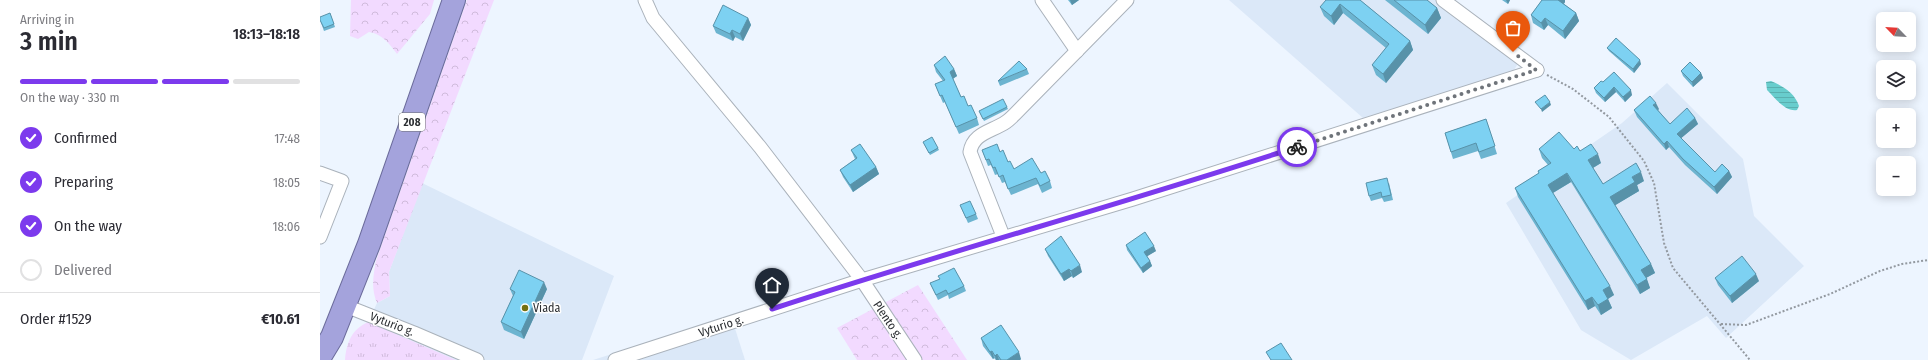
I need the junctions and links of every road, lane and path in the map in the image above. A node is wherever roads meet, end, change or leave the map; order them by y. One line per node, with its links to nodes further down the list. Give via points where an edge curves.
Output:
1 (454, 0): 11 (highway, 208)
2 (645, 0): 13 (street, Plento g., via 653,18 760,147)
3 (1042, 0): 6 (street)
4 (1127, 0): 6 (street)
5 (1442, 0): 7 (street)
6 (1077, 51): 9 (street, via 1006,122 976,137 971,144 970,152)
7 (1536, 70): 9 (street, Vyturio g., via 1133,199); 15 (path, via 1573,89 1609,117 1644,161 1654,183 1664,243 1673,268)
8 (320, 173): 10 (street, via 342,181)
9 (1004, 236): 13 (street, Vyturio g.)
10 (320, 237)
11 (369, 244): 14 (highway, 208); 16 (highway, 208, via 332,337)
12 (1928, 260): 15 (path, via 1880,271 1830,294 1746,325)
13 (862, 280): 19 (street, Vyturio g.); 20 (street, Plento g.)
14 (351, 308): 17 (highway, 208); 18 (street, Vyturio g.)
15 (1720, 324): 21 (path)
16 (320, 357)
17 (337, 360)
18 (477, 360)
19 (615, 360)
20 (915, 360)
21 (1750, 360)

